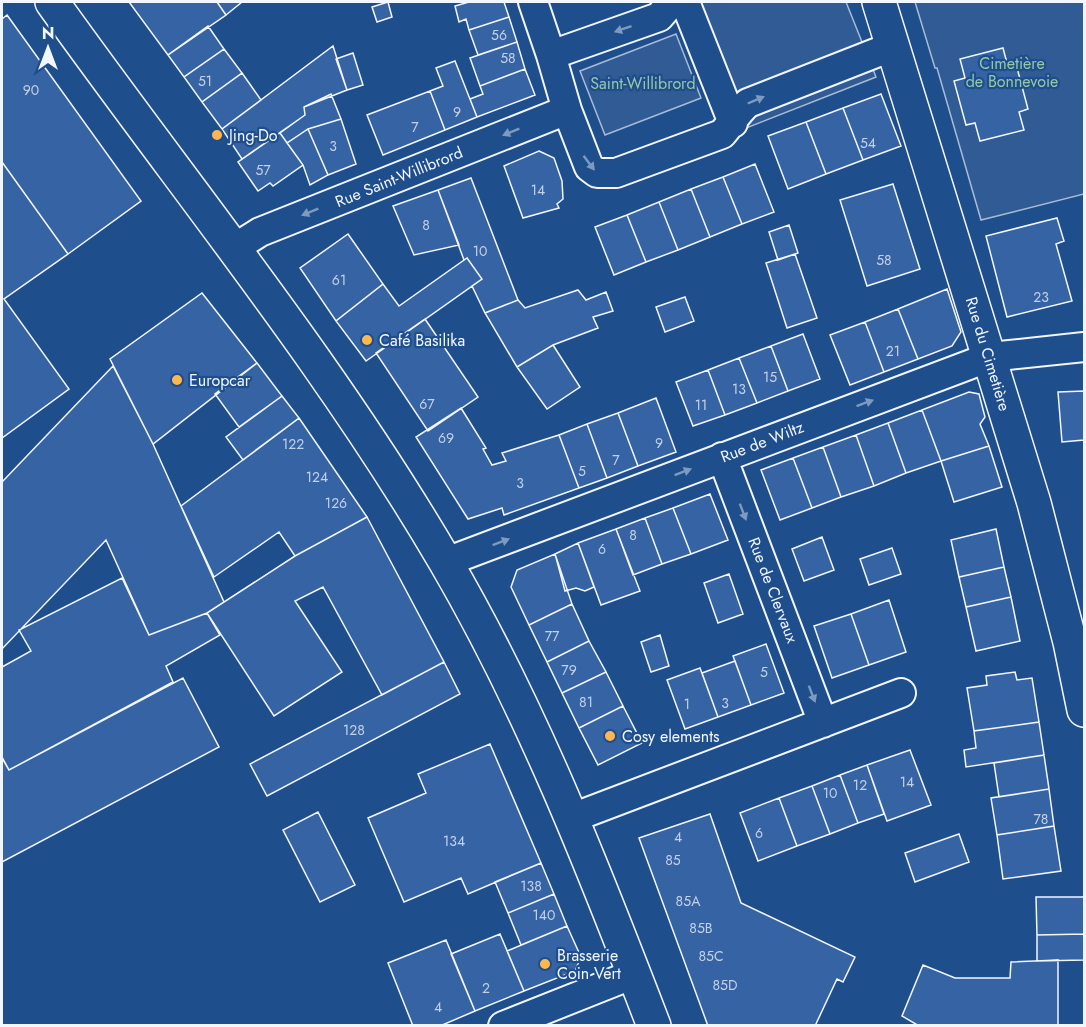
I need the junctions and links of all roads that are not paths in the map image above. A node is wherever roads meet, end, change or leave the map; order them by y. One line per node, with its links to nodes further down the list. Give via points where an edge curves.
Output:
1 (52, 2): 10 (main road)
2 (533, 2): 7 (street)
3 (672, 2): 7 (street, one-way to 7, via 659,17)
4 (685, 2): 9 (street)
5 (879, 2): 6 (main road, Rue du Cimetière)
6 (891, 47): 9 (street, one-way to 6, via 737,112 748,103); 12 (main road, Rue du Cimetière)
7 (550, 55): 8 (street)
8 (567, 110): 9 (street, one-way to 9, via 585,159 597,173 606,175 722,134); 10 (street, Rue Saint-Willibrord, one-way to 10, via 260,232)
9 (733, 123)
10 (233, 249): 14 (main road, via 374,445)
11 (1084, 347): 12 (street, Rue de Wiltz)
12 (990, 357): 13 (street, Rue de Wiltz, one-way to 12); 16 (main road, Rue du Cimetière, via 1037,515)
13 (722, 457): 14 (street, Rue de Wiltz, one-way to 13); 17 (street, Rue de Clervaux, one-way to 17)
14 (446, 562): 18 (main road, via 518,696)
15 (901, 693): 17 (street)
16 (1084, 710)
17 (823, 723): 18 (street)
18 (572, 818): 19 (main road)
19 (634, 974): 20 (street); 21 (main road)
20 (503, 1026)
21 (654, 1026)

